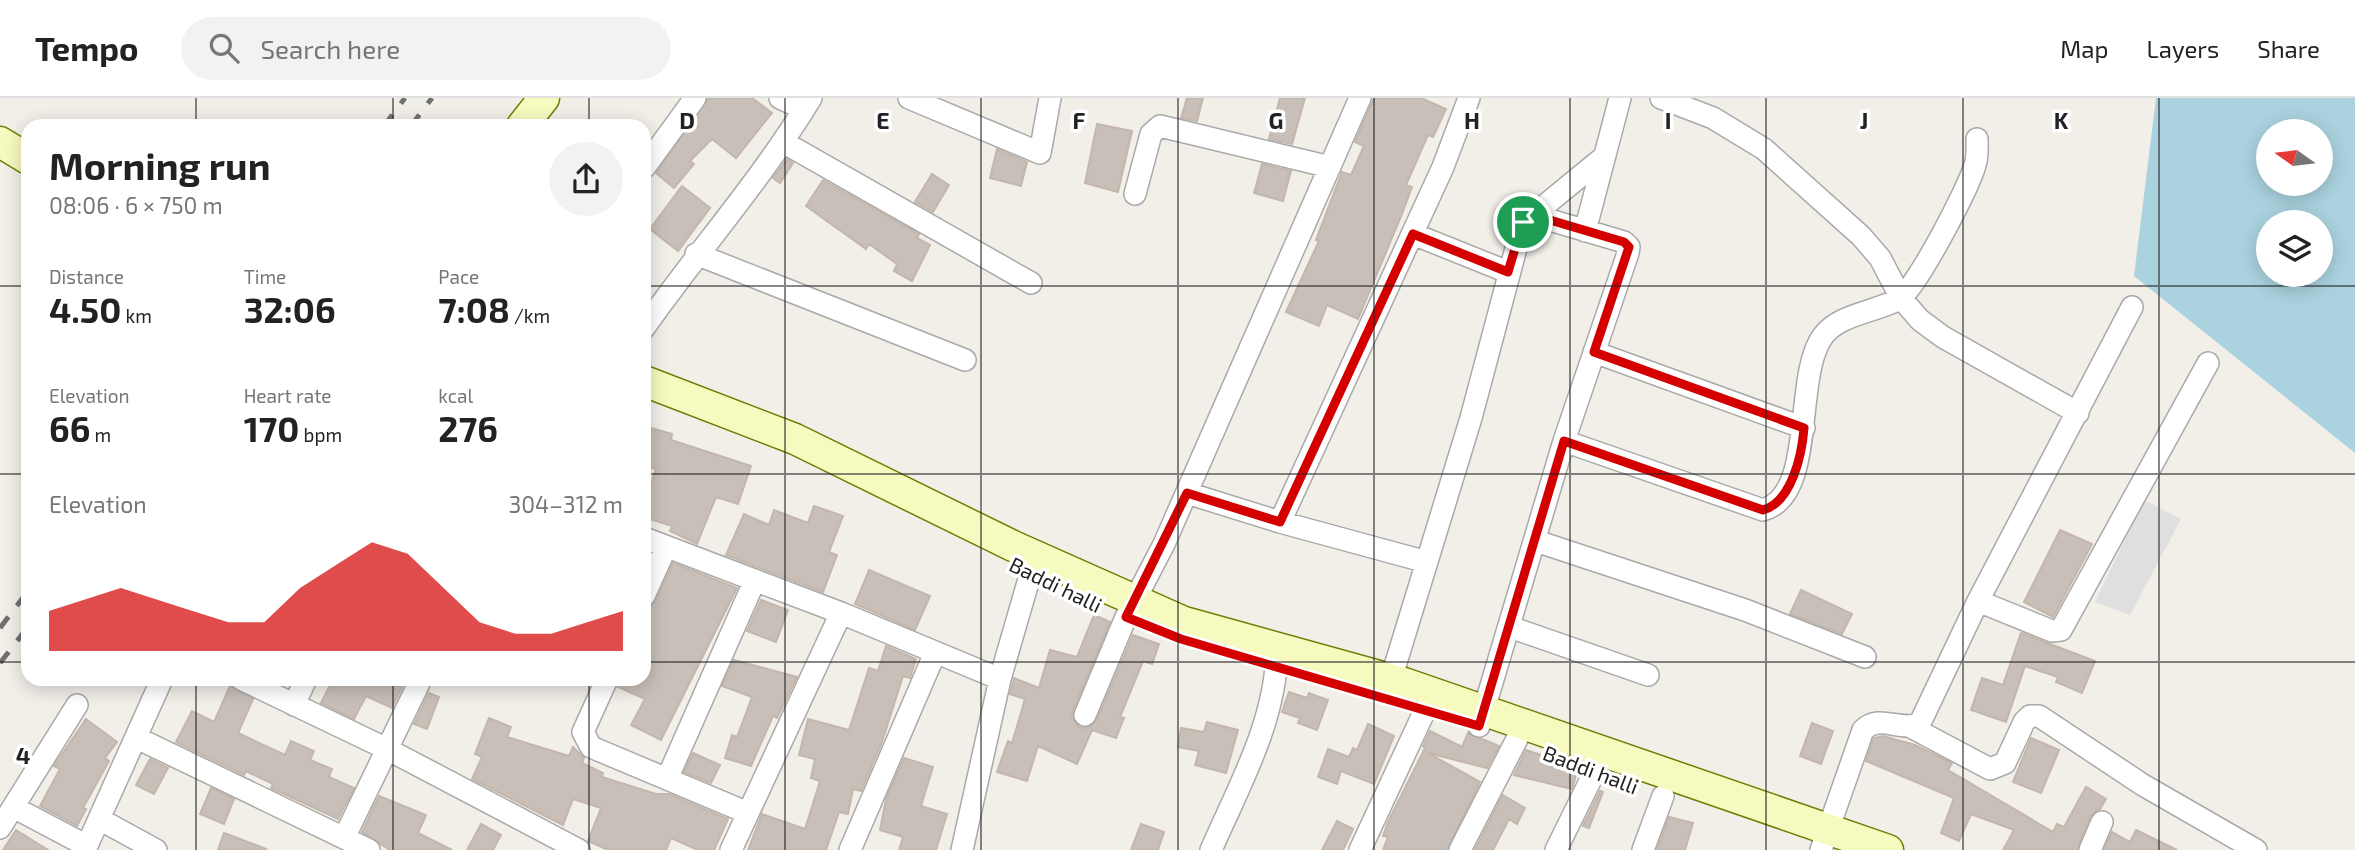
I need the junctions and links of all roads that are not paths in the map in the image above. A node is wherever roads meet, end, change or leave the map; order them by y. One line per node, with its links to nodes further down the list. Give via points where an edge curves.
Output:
1 (544, 98): 11 (street)
2 (695, 98): 17 (street)
3 (780, 98): 10 (street)
4 (909, 98): 5 (street, via 1040,153)
5 (1050, 98)
6 (1360, 98): 18 (street)
7 (1469, 98): 22 (street)
8 (1620, 98): 16 (street)
9 (1661, 98): 26 (street, via 1713,118 1765,149 1861,236 1880,258)
10 (807, 104): 14 (street)
11 (528, 119)
12 (1977, 139): 26 (street, via 1976,165 1945,229)
13 (0, 142): 15 (street)
14 (783, 142): 23 (street); 25 (street)
15 (21, 155)
16 (1605, 156): 20 (street); 21 (street)
17 (651, 158)
18 (1330, 167): 19 (street, via 1160,126 1151,134); 37 (street)
19 (1135, 194)
20 (1533, 215): 21 (street); 24 (street, via 1523,222)
21 (1586, 231): 29 (street, via 1629,247)
22 (1413, 234): 24 (street); 38 (street)
23 (696, 254): 28 (street); 30 (street)
24 (1508, 272): 42 (street, via 1471,418)
25 (1031, 283)
26 (1901, 298): 34 (street, via 1943,337); 35 (street, via 1833,326 1823,335 1808,380)
27 (2132, 307): 34 (street)
28 (651, 318)
29 (1594, 352): 35 (street); 36 (street)
30 (965, 360)
31 (2208, 363): 46 (street, via 2068,623 2052,631)
32 (651, 384): 47 (street, via 795,439)
33 (651, 405): 43 (street, Baddi halli, via 768,447)
34 (2078, 413): 46 (street)
35 (1804, 428): 36 (street, via 1789,484 1772,507 1763,510)
36 (1564, 441): 40 (street)
37 (1187, 493): 38 (street); 47 (street)
38 (1280, 522): 42 (street)
39 (651, 541): 41 (street)
40 (1536, 541): 49 (street); 51 (street, via 1745,610)
41 (666, 547): 44 (street); 45 (street)
42 (1427, 562): 55 (street)
43 (1031, 572): 47 (street, Baddi halli); 54 (street)
44 (651, 580)
45 (755, 580): 48 (street); 71 (street)
46 (1978, 601): 66 (street, via 1920,723)
47 (1130, 609): 52 (street, Baddi halli, via 1181,639); 64 (street)
48 (841, 613): 50 (street); 74 (street)
49 (1510, 627): 53 (street); 65 (street)
50 (935, 653): 54 (street); 84 (street)
51 (1865, 657)
52 (1277, 659): 55 (street); 63 (street, Baddi halli); 86 (street, via 1274,694 1254,752)
53 (1648, 675)
54 (1000, 679): 85 (street)
55 (1391, 679): 65 (street)
56 (159, 686): 67 (street)
57 (255, 686): 62 (street)
58 (303, 686): 62 (street)
59 (418, 686): 69 (street)
60 (604, 686): 71 (street, via 583,733 585,739 591,747)
61 (77, 705): 73 (street)
62 (294, 705): 69 (street)
63 (1426, 708): 65 (street, Baddi halli); 87 (street)
64 (1085, 715)
65 (1482, 718): 68 (street, Baddi halli); 78 (street)
66 (1909, 726): 78 (street, via 1877,722 1863,730); 93 (street, via 1990,769 2005,763 2024,722 2039,716 2143,785)
67 (137, 738): 75 (street); 79 (street)
68 (1517, 739): 70 (street, Baddi halli); 88 (street)
69 (387, 749): 79 (street); 82 (street)
70 (1595, 771): 72 (street, Baddi halli); 89 (street)
71 (667, 779): 74 (street)
72 (1663, 796): 78 (street, Baddi halli); 90 (street)
73 (15, 808): 77 (street); 80 (street)
74 (748, 813): 83 (street)
75 (101, 820): 80 (street); 81 (street)
76 (2102, 822): 92 (street)
77 (0, 828)
78 (1828, 843): 91 (street)
79 (356, 846)
80 (86, 848)
81 (156, 850)
82 (579, 850)
83 (731, 850)
84 (850, 850)
85 (962, 850)
86 (1211, 850)
87 (1360, 850)
88 (1460, 850)
89 (1556, 850)
90 (1643, 850)
91 (1888, 850)
92 (2090, 850)
93 (2256, 850)

